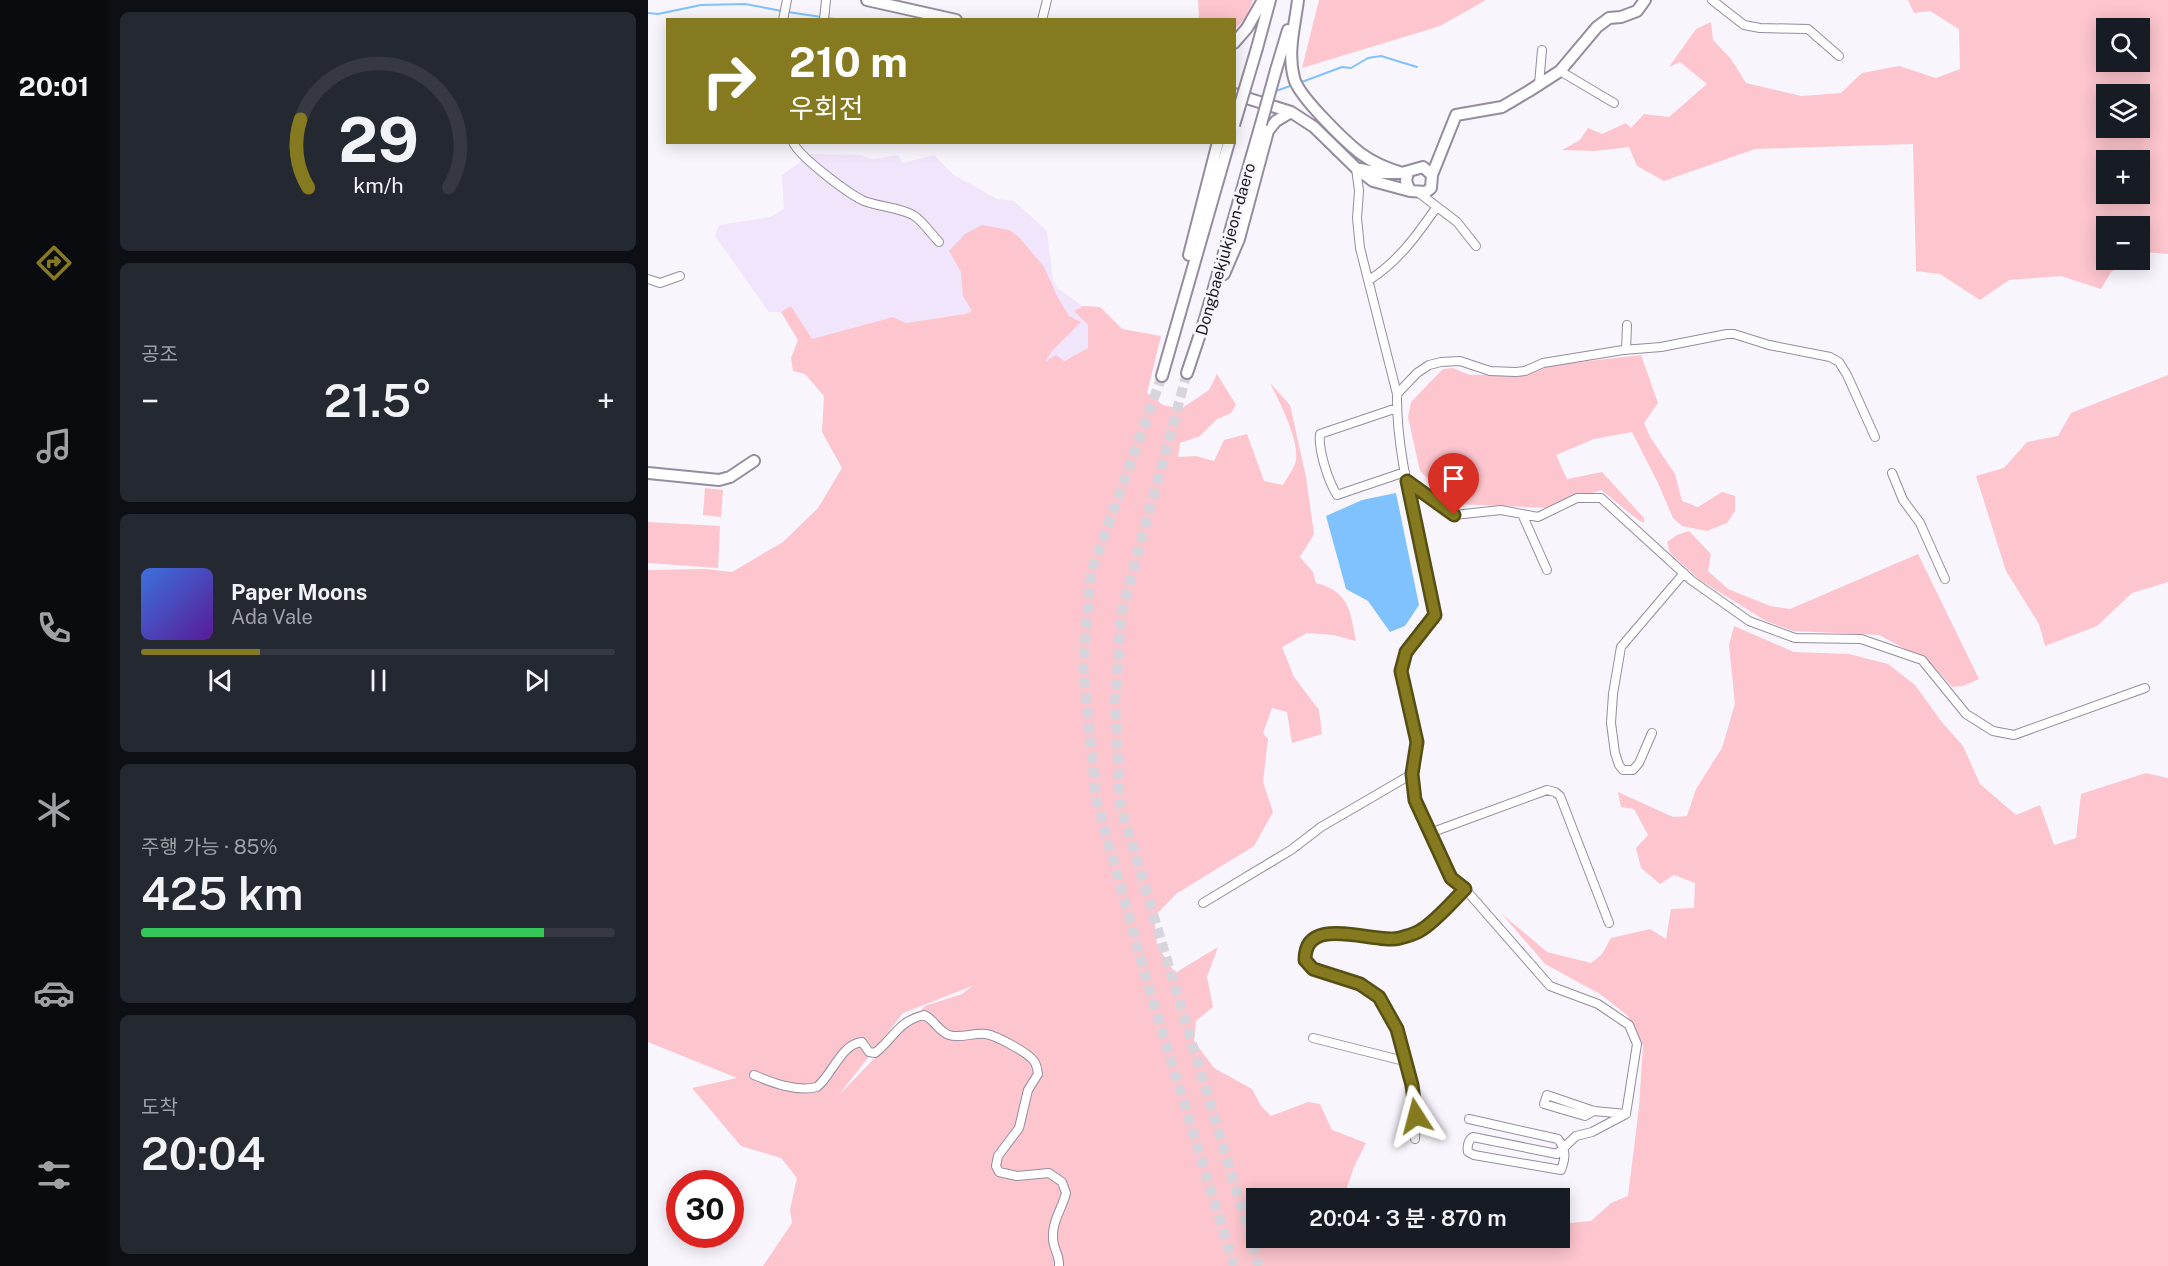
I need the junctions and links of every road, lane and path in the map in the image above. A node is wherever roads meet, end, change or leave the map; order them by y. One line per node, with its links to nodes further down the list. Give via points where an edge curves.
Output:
1 (826, 0): 10 (street)
2 (867, 0): 12 (main road)
3 (1047, 0): 13 (street)
4 (1263, 0): 14 (main road)
5 (1270, 0): 23 (main road, bridge)
6 (1297, 0): 24 (main road, bridge, via 1276,70); 29 (main road, via 1291,41 1293,78 1301,94 1361,153 1379,165)
7 (1645, 0): 17 (main road, via 1637,11 1609,18 1597,27)
8 (1712, 0): 16 (street, via 1744,25 1808,29)
9 (786, 4): 11 (street)
10 (824, 16)
11 (784, 18)
12 (946, 18)
13 (1042, 18)
14 (1236, 41)
15 (1542, 50): 18 (street)
16 (1839, 56)
17 (1560, 71): 18 (main road); 20 (street)
18 (1539, 84): 30 (main road, via 1502,107 1455,115)
19 (1236, 95): 21 (main road)
20 (1614, 103)
21 (1273, 108): 22 (main road); 24 (main road)
22 (1291, 111): 24 (main road); 28 (main road, via 1314,127)
23 (1236, 118)
24 (1265, 128): 41 (main road, Dongbaekjukjeon-daero)
25 (794, 144): 33 (street, via 848,191 865,201 915,216)
26 (1217, 144): 38 (main road)
27 (1229, 144): 38 (main road, Dongbaekjukjeon-daero)
28 (1356, 168): 29 (main road, via 1378,173); 31 (main road, via 1373,181); 37 (street, via 1360,248)
29 (1405, 172): 30 (main road, via 1423,167); 31 (main road, via 1406,181)
30 (1432, 175): 31 (main road, via 1431,188)
31 (1415, 192): 32 (street)
32 (1436, 208): 34 (street, via 1457,222); 37 (street, via 1388,269)
33 (939, 242)
34 (1476, 246)
35 (680, 276): 36 (street, via 660,283)
36 (648, 279)
37 (1369, 280): 43 (street)
38 (1176, 324): 42 (main road, Dongbaekjukjeon-daero)
39 (1627, 325): 40 (street)
40 (1626, 350): 43 (street, via 1543,363 1516,372 1441,362 1417,373); 45 (street, via 1734,334 1830,357 1839,362 1847,375)
41 (1187, 373)
42 (1162, 376)
43 (1397, 394): 44 (street)
44 (1397, 408): 47 (street); 47 (street, via 1320,434 1319,442 1337,495)
45 (1875, 437)
46 (754, 461): 48 (main road, via 719,480)
47 (1405, 472): 50 (street)
48 (648, 473)
49 (1892, 473): 54 (street)
50 (1407, 481): 51 (street, via 1454,515 1501,510); 57 (street, via 1435,615 1406,652 1401,671 1417,742)
51 (1522, 514): 52 (street); 53 (street, via 1538,517 1577,498 1602,498)
52 (1547, 570)
53 (1684, 573): 55 (street, via 1749,621 1795,638 1861,639 1922,660 1966,714 1993,731 2014,735); 56 (street, via 1621,647 1611,723 1615,753 1623,770 1633,770)
54 (1945, 579)
55 (2145, 688)
56 (1652, 733)
57 (1412, 774): 58 (street, via 1415,800); 60 (street)
58 (1430, 833): 59 (street, via 1451,878); 61 (street, via 1547,790 1556,792)
59 (1465, 889): 63 (street, via 1421,930 1398,939 1329,933 1305,950 1305,960 1313,969 1360,984 1379,997 1397,1029); 66 (street, via 1550,986 1598,1004 1629,1025 1637,1044)
60 (1203, 903)
61 (1609, 923)
62 (1312, 1038): 63 (street)
63 (1404, 1061): 68 (street, via 1412,1085)
64 (754, 1075): 70 (street, via 779,1084 817,1087 856,1043 862,1042 869,1052 875,1053 903,1023 924,1015 948,1035 988,1034 1023,1052 1036,1064 1038,1074 1028,1090 1019,1128 998,1156 996,1166 999,1172 1010,1175 1049,1173 1062,1182 1066,1193 1053,1231)
65 (1594, 1111): 65 (street, via 1547,1095 1544,1104 1584,1116); 66 (street)
66 (1626, 1114): 69 (street, via 1576,1136)
67 (1469, 1119): 69 (street, via 1558,1139)
68 (1415, 1139)
69 (1564, 1148): 69 (street, via 1561,1170 1474,1155 1467,1149 1473,1137 1557,1154)
70 (1059, 1266)

